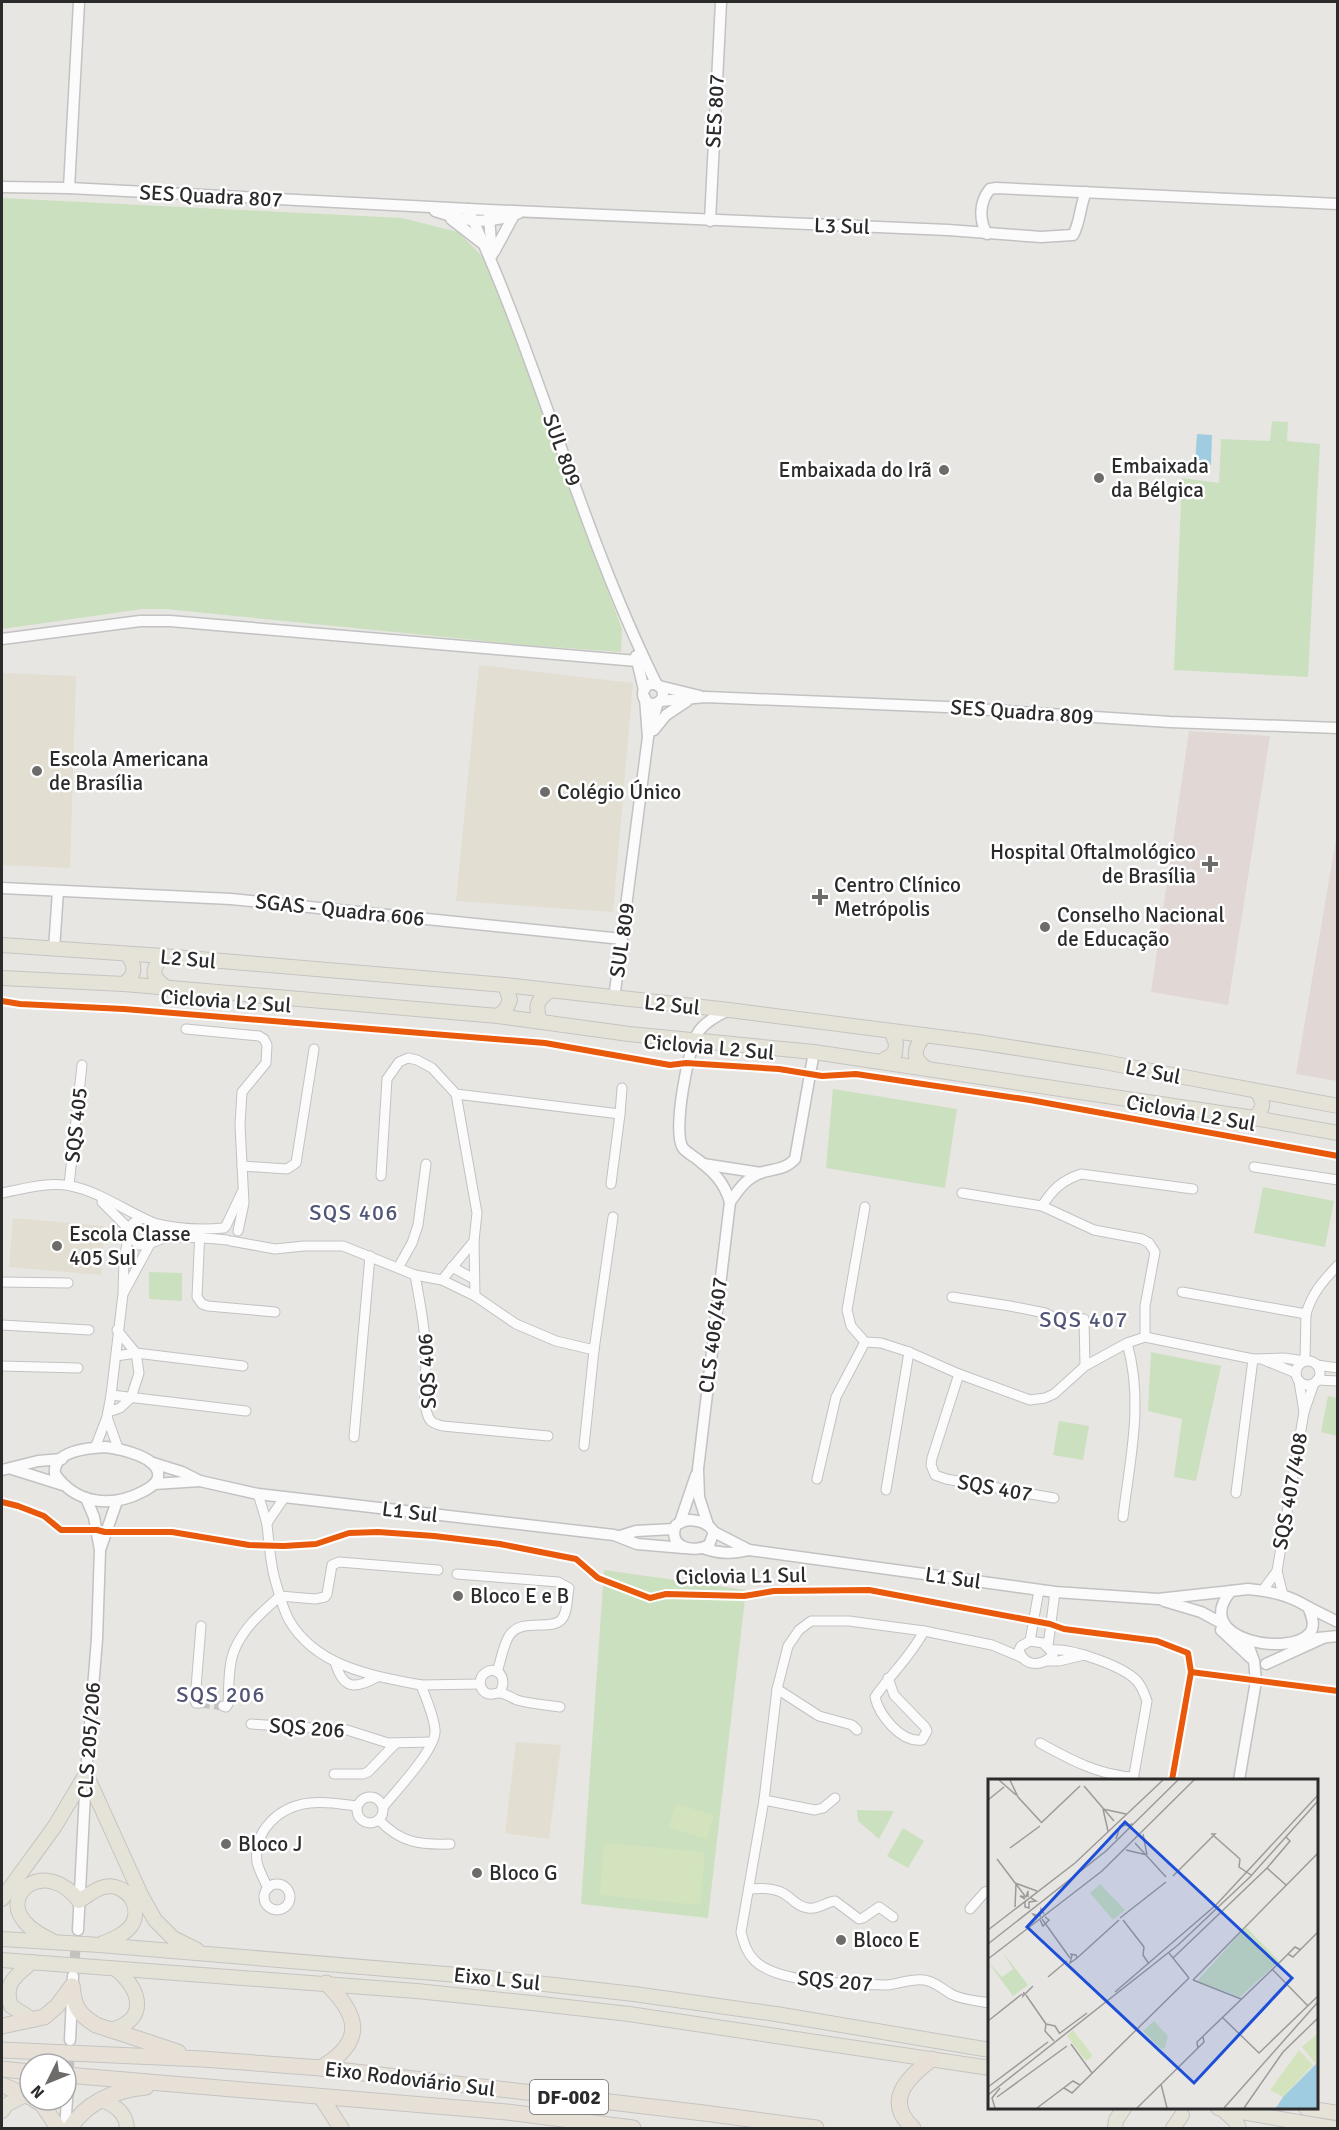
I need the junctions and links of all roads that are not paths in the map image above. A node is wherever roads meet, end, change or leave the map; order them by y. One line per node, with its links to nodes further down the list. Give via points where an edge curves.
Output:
1 (79, 2): 4 (street)
2 (721, 2): 12 (street, SES 807)
3 (2, 187): 4 (street, SES Quadra 807)
4 (69, 188): 7 (street, SES Quadra 807)
5 (1081, 191): 6 (street); 15 (street, via 990,189 983,200); 17 (street, L3 Sul, via 1076,230 1069,237)
6 (1338, 204)
7 (421, 207): 8 (street, SES Quadra 807); 10 (street, SES Quadra 807)
8 (468, 209): 9 (street, SES Quadra 807); 13 (street, SUL 809)
9 (488, 210): 11 (street, SES Quadra 807); 14 (street, SUL 809)
10 (441, 213): 13 (street, SES Quadra 807); 18 (street)
11 (519, 213): 12 (street, SES Quadra 807); 14 (street, SES Quadra 807); 19 (street, via 501,236)
12 (710, 221): 16 (street, L3 Sul)
13 (473, 222): 14 (street, SES Quadra 807); 18 (street, SUL 809)
14 (489, 222): 19 (street, SUL 809)
15 (981, 223): 16 (street); 17 (street)
16 (974, 233): 17 (street, L3 Sul)
17 (987, 234)
18 (484, 244): 19 (street, SUL 809)
19 (493, 260): 21 (street, SUL 809)
20 (2, 639): 21 (street, via 140,621 170,621)
21 (641, 660): 22 (street, SUL 809); 23 (street, SUL 809)
22 (658, 685): 23 (street, via 651,684); 24 (street, SES Quadra 809); 26 (street, via 663,693)
23 (644, 694): 26 (street, via 652,704); 28 (street, SUL 809)
24 (706, 698): 25 (street, SES Quadra 809); 27 (street, SES Quadra 809)
25 (689, 700): 26 (street, SES Quadra 809); 28 (street, via 666,715)
26 (659, 701): 28 (street, SUL 809)
27 (1338, 728)
28 (648, 737): 31 (street, SUL 809)
29 (2, 888): 30 (street, SGAS - Quadra 606)
30 (58, 891): 31 (street, SGAS - Quadra 606, via 231,899); 33 (street)
31 (622, 939): 41 (street, SUL 809)
32 (2, 945): 33 (main road, L2 Sul)
33 (54, 949): 34 (main road, L2 Sul)
34 (127, 954): 35 (main road, L2 Sul); 37 (main road, via 134,970)
35 (163, 956): 38 (main road, L2 Sul); 39 (main road, via 154,972 156,980)
36 (2, 978): 37 (main road, L2 Sul)
37 (124, 984): 39 (main road, L2 Sul)
38 (505, 985): 40 (main road, L2 Sul); 43 (main road, via 510,1000)
39 (168, 989): 43 (main road, L2 Sul)
40 (550, 991): 41 (main road, L2 Sul); 44 (main road, via 536,1008)
41 (614, 999): 42 (main road, L2 Sul)
42 (729, 1010): 46 (main road, L2 Sul); 48 (street, via 705,1024)
43 (498, 1016): 44 (main road, L2 Sul)
44 (541, 1022): 48 (main road, L2 Sul)
45 (186, 1029): 65 (street, via 259,1036 267,1042 266,1063 242,1092)
46 (892, 1032): 47 (main road, L2 Sul); 51 (main road, via 895,1053)
47 (925, 1035): 53 (main road, via 915,1053); 55 (main road, L2 Sul, via 1077,1058)
48 (693, 1040): 50 (main road, L2 Sul); 64 (street, via 686,1063 680,1140 684,1149)
49 (314, 1049): 65 (street, via 296,1163 287,1169)
50 (813, 1052): 51 (main road, L2 Sul); 67 (street, via 795,1159 786,1167)
51 (882, 1061): 53 (main road, L2 Sul)
52 (82, 1065): 71 (street, SQS 405)
53 (926, 1068): 60 (main road, L2 Sul)
54 (622, 1088): 59 (street)
55 (1257, 1092): 57 (main road, L2 Sul); 60 (main road, via 1263,1106)
56 (456, 1094): 59 (street); 68 (street, via 432,1068 417,1060 408,1059 396,1065 387,1079); 88 (street, via 477,1213)
57 (1288, 1098): 58 (main road, L2 Sul); 61 (main road, via 1280,1110)
58 (1338, 1106)
59 (620, 1114): 70 (street)
60 (1254, 1118): 61 (main road, L2 Sul)
61 (1285, 1123): 62 (main road, L2 Sul)
62 (1338, 1132)
63 (426, 1164): 94 (street, via 417,1225)
64 (703, 1164): 67 (street); 77 (street, via 723,1182)
65 (242, 1166): 73 (street)
66 (1254, 1167): 69 (street)
67 (761, 1173): 77 (street, via 744,1183)
68 (381, 1176)
69 (1338, 1180)
70 (611, 1184)
71 (69, 1185): 74 (street, SQS 405); 75 (street, SQS 405)
72 (1193, 1189): 78 (street, via 1081,1174 1057,1186)
73 (242, 1190): 83 (street); 85 (street, via 244,1209)
74 (91, 1192): 81 (street, SQS 405); 84 (street, SQS 405)
75 (2, 1193)
76 (962, 1193): 78 (street)
77 (730, 1202): 141 (street, CLS 406/407)
78 (1042, 1206): 110 (street, via 1094,1230 1142,1239 1152,1246 1155,1252 1145,1306)
79 (865, 1207): 111 (street, via 847,1310 851,1326)
80 (613, 1217): 113 (street)
81 (143, 1218): 82 (street); 84 (street, via 136,1220)
82 (154, 1223): 86 (street); 89 (street, via 157,1231)
83 (225, 1227): 85 (street, via 233,1226); 86 (street); 87 (street, via 222,1235)
84 (129, 1232): 89 (street, via 135,1244); 102 (street)
85 (238, 1232): 87 (street, via 237,1237); 90 (street)
86 (199, 1234): 87 (street); 89 (street); 105 (street, via 197,1297 202,1304)
87 (229, 1240): 90 (street)
88 (474, 1241): 93 (street); 97 (street)
89 (152, 1243): 102 (street)
90 (260, 1247): 91 (street, via 343,1246)
91 (370, 1256): 94 (street); 135 (street)
92 (1338, 1265): 96 (street)
93 (452, 1267): 97 (street); 98 (street)
94 (398, 1268): 95 (street)
95 (415, 1275): 98 (street); 134 (street, SQS 406, via 423,1319 425,1401 430,1420 435,1425)
96 (1332, 1277): 106 (street, via 1317,1288)
97 (474, 1279): 103 (street)
98 (442, 1280): 103 (street)
99 (2, 1282): 100 (street)
100 (68, 1283)
101 (1182, 1292): 106 (street)
102 (123, 1294): 109 (street)
103 (476, 1296): 113 (street, via 516,1324 556,1341)
104 (952, 1297): 122 (street, via 1053,1317 1084,1319)
105 (275, 1312)
106 (1306, 1314): 118 (street)
107 (2, 1325): 108 (street)
108 (89, 1330)
109 (117, 1330): 115 (street); 116 (street)
110 (1145, 1337): 112 (street); 117 (street)
111 (865, 1342): 114 (street); 143 (street, via 836,1397)
112 (1127, 1343): 122 (street); 154 (street, via 1136,1395)
113 (594, 1350): 136 (street)
114 (909, 1352): 125 (street); 147 (street)
115 (136, 1353): 116 (street); 121 (street); 130 (street, via 139,1373)
116 (116, 1356): 129 (street)
117 (1257, 1359): 118 (street); 126 (street); 148 (street)
118 (1305, 1361): 119 (street); 126 (street, via 1298,1366)
119 (1317, 1365): 124 (street); 127 (street, via 1320,1372)
120 (2, 1366): 123 (street)
121 (243, 1366)
122 (1085, 1366): 125 (street, via 1054,1394 1037,1400 1021,1398)
123 (78, 1368)
124 (1338, 1368)
125 (959, 1374): 152 (street, SQS 407, via 932,1458 935,1475)
126 (1298, 1377): 127 (street, via 1307,1385); 132 (street, SQS 407/408)
127 (1316, 1381): 128 (street); 132 (street, SQS 407/408)
128 (1338, 1381)
129 (111, 1395): 130 (street); 133 (street)
130 (131, 1398): 131 (street); 133 (street)
131 (246, 1411)
132 (1304, 1412): 164 (street, SQS 407/408)
133 (108, 1415): 137 (street); 138 (street)
134 (548, 1436)
135 (354, 1437)
136 (584, 1446)
137 (95, 1448): 138 (street); 139 (street, via 75,1451)
138 (118, 1448): 140 (street, L1 Sul)
139 (62, 1459): 142 (street); 146 (street, via 54,1470)
140 (150, 1462): 144 (street, L1 Sul); 145 (street, via 157,1469)
141 (698, 1469): 156 (street, CLS 406/407); 157 (street, CLS 406/407, via 699,1497)
142 (7, 1470): 146 (street)
143 (817, 1479)
144 (200, 1481): 145 (street, L1 Sul); 149 (street, L1 Sul)
145 (154, 1484): 153 (street)
146 (64, 1485): 150 (street)
147 (885, 1490)
148 (1236, 1493)
149 (258, 1494): 151 (street, L1 Sul); 155 (street)
150 (86, 1498): 153 (street); 161 (street, CLS 205/206)
151 (284, 1498): 155 (street); 158 (street, L1 Sul)
152 (1054, 1498)
153 (117, 1501): 161 (street, CLS 205/206)
154 (1123, 1517)
155 (267, 1523): 171 (street, via 273,1574)
156 (677, 1526): 157 (street, via 696,1521); 158 (street, L1 Sul); 159 (street, via 676,1540)
157 (711, 1528): 160 (street, via 709,1545); 162 (street, L1 Sul)
158 (620, 1536): 159 (street, L1 Sul, via 637,1544)
159 (684, 1548): 160 (street)
160 (703, 1548): 162 (street, L1 Sul, via 733,1554)
161 (100, 1550): 211 (street, CLS 205/206)
162 (749, 1550): 166 (street, L1 Sul)
163 (438, 1570): 171 (street, via 339,1562 333,1565 327,1594 322,1599)
164 (1277, 1571): 167 (street, SQS 407/408); 170 (street, SQS 407/408)
165 (457, 1574): 193 (street, via 564,1583 569,1588 559,1622 528,1625 513,1632)
166 (1039, 1590): 169 (street, L1 Sul); 183 (street)
167 (1263, 1590): 168 (street, L1 Sul); 170 (street, L1 Sul)
168 (1231, 1591): 172 (street, L1 Sul); 176 (street, via 1222,1601 1220,1615)
169 (1055, 1592): 172 (street, L1 Sul); 186 (street)
170 (1283, 1595): 173 (street, L1 Sul)
171 (280, 1596): 191 (street, via 289,1620 309,1644); 204 (street, via 261,1612 233,1653 228,1704)
172 (1158, 1599): 174 (street, L1 Sul)
173 (1308, 1606): 175 (street); 182 (street, via 1313,1624 1311,1633)
174 (1201, 1612): 176 (street, L1 Sul); 190 (street)
175 (1338, 1622)
176 (1225, 1625): 181 (street, L1 Sul)
177 (201, 1626): 203 (street, via 195,1700)
178 (924, 1631): 185 (street, SQS 207); 195 (street, via 908,1657); 199 (street, SQS 207, via 849,1621 811,1621 793,1635)
179 (1338, 1636): 180 (street)
180 (1323, 1638): 182 (street); 192 (street)
181 (1246, 1639): 184 (street); 190 (street)
182 (1303, 1639): 184 (street)
183 (1026, 1643): 185 (street, SQS 207); 186 (street, SQS 207); 188 (street, via 1019,1650)
184 (1278, 1644): 192 (street)
185 (992, 1645): 188 (street, SQS 207)
186 (1050, 1648): 187 (street); 189 (street, via 1053,1655)
187 (1084, 1655): 189 (street); 213 (street, via 1121,1669 1143,1689 1147,1701)
188 (1023, 1658): 189 (street, SQS 207, via 1033,1664)
189 (1047, 1661)
190 (1254, 1661): 196 (street)
191 (335, 1662): 194 (street); 194 (street, via 341,1677 351,1685 358,1686)
192 (1266, 1664): 196 (street)
193 (497, 1672): 197 (street, via 485,1673); 200 (street, via 504,1682)
194 (377, 1677): 198 (street)
195 (888, 1678): 201 (street); 202 (street)
196 (1256, 1681): 214 (street)
197 (480, 1684): 198 (street); 200 (street, via 487,1694)
198 (421, 1685): 208 (street, via 436,1731)
199 (777, 1689): 207 (street, via 825,1719 852,1725); 216 (street, SQS 207)
200 (499, 1693): 205 (street)
201 (894, 1695): 202 (street); 202 (street, via 925,1726 927,1731 922,1740 916,1741 891,1726 882,1716)
202 (875, 1697)
203 (201, 1703)
204 (223, 1706)
205 (560, 1707)
206 (251, 1724): 209 (street, SQS 206, via 348,1730)
207 (857, 1730)
208 (432, 1742): 209 (street, SQS 206); 218 (street, via 420,1763)
209 (396, 1743): 212 (street, SQS 206, via 368,1772)
210 (1040, 1743): 213 (street, via 1100,1772)
211 (86, 1774): 224 (main road, via 55,1826); 225 (street, CLS 205/206); 232 (main road, via 155,1920 173,1938)
212 (334, 1774)
213 (1134, 1779)
214 (1239, 1779)
215 (835, 1798): 216 (street, via 815,1810)
216 (764, 1800): 222 (street, SQS 207)
217 (356, 1806): 218 (street, via 360,1800 373,1797); 219 (street, via 360,1820 373,1824); 221 (street, via 309,1803 270,1821 260,1838 257,1860)
218 (383, 1807): 219 (street)
219 (379, 1820): 220 (street, via 389,1831 411,1841)
220 (450, 1844)
221 (268, 1888)
222 (750, 1889): 227 (street, via 782,1893 805,1908 816,1909 835,1901 859,1919 879,1907); 238 (street, SQS 207, via 741,1932 744,1947 765,1969 790,1978 864,1984 925,1980 952,1995)
223 (988, 1891): 226 (street)
224 (2, 1899)
225 (79, 1901): 228 (street, CLS 205/206); 230 (main road, via 71,1890 42,1880 33,1882 20,1894 22,1919); 231 (main road, via 106,1886 122,1889 134,1903 131,1925)
226 (970, 1909)
227 (893, 1917)
228 (78, 1930)
229 (2, 1939): 230 (main road, Eixo L Sul)
230 (52, 1941): 231 (main road, Eixo L Sul)
231 (100, 1945): 232 (main road, Eixo L Sul)
232 (207, 1954): 244 (main road, Eixo L Sul, via 634,1994)
233 (2, 1960): 234 (main road, Eixo L Sul)
234 (32, 1962): 235 (main road, Eixo L Sul); 239 (main road, via 14,1977 7,1996 10,2006)
235 (117, 1970): 237 (main road, Eixo L Sul); 241 (main road, via 129,1981 138,2001 128,2022)
236 (72, 1981): 239 (highway, via 57,2006); 241 (highway, via 79,2011 87,2020); 242 (street)
237 (326, 1983): 246 (main road, Eixo L Sul, via 628,2014); 247 (highway, via 351,2017 352,2038 346,2050)
238 (988, 2002)
239 (33, 2020): 240 (highway)
240 (2, 2026)
241 (110, 2030): 245 (highway)
242 (70, 2040)
243 (2, 2050): 245 (highway, Eixo Rodoviário Sul / DF-002)
244 (988, 2050)
245 (202, 2059): 247 (highway, Eixo Rodoviário Sul / DF-002)
246 (932, 2059): 248 (main road, Eixo L Sul); 272 (highway, via 909,2078 900,2094 904,2121)
247 (321, 2068): 271 (highway, Eixo Rodoviário Sul / DF-002)
248 (988, 2068)
249 (2, 2069): 250 (highway)
250 (18, 2071)
251 (78, 2080): 252 (highway, Eixo Rodoviário Sul / DF-002)
252 (172, 2084): 255 (highway, Eixo Rodoviário Sul / DF-002); 256 (highway, via 136,2088)
253 (2, 2085): 254 (highway)
254 (18, 2092)
255 (321, 2097): 269 (highway); 270 (highway, Eixo Rodoviário Sul / DF-002, via 507,2112)
256 (102, 2100): 267 (highway, via 83,2111); 268 (main road, via 121,2111)
257 (18, 2101): 261 (main road)
258 (1123, 2109): 273 (main road)
259 (1220, 2109): 275 (main road)
260 (1225, 2109): 276 (main road)
261 (2, 2111)
262 (47, 2112): 265 (highway)
263 (66, 2112): 266 (street)
264 (1182, 2120): 274 (main road)
265 (58, 2128)
266 (65, 2128)
267 (70, 2128)
268 (127, 2128)
269 (341, 2128)
270 (633, 2128)
271 (816, 2128)
272 (913, 2128)
273 (1115, 2128)
274 (1173, 2128)
275 (1239, 2128)
276 (1333, 2128)

